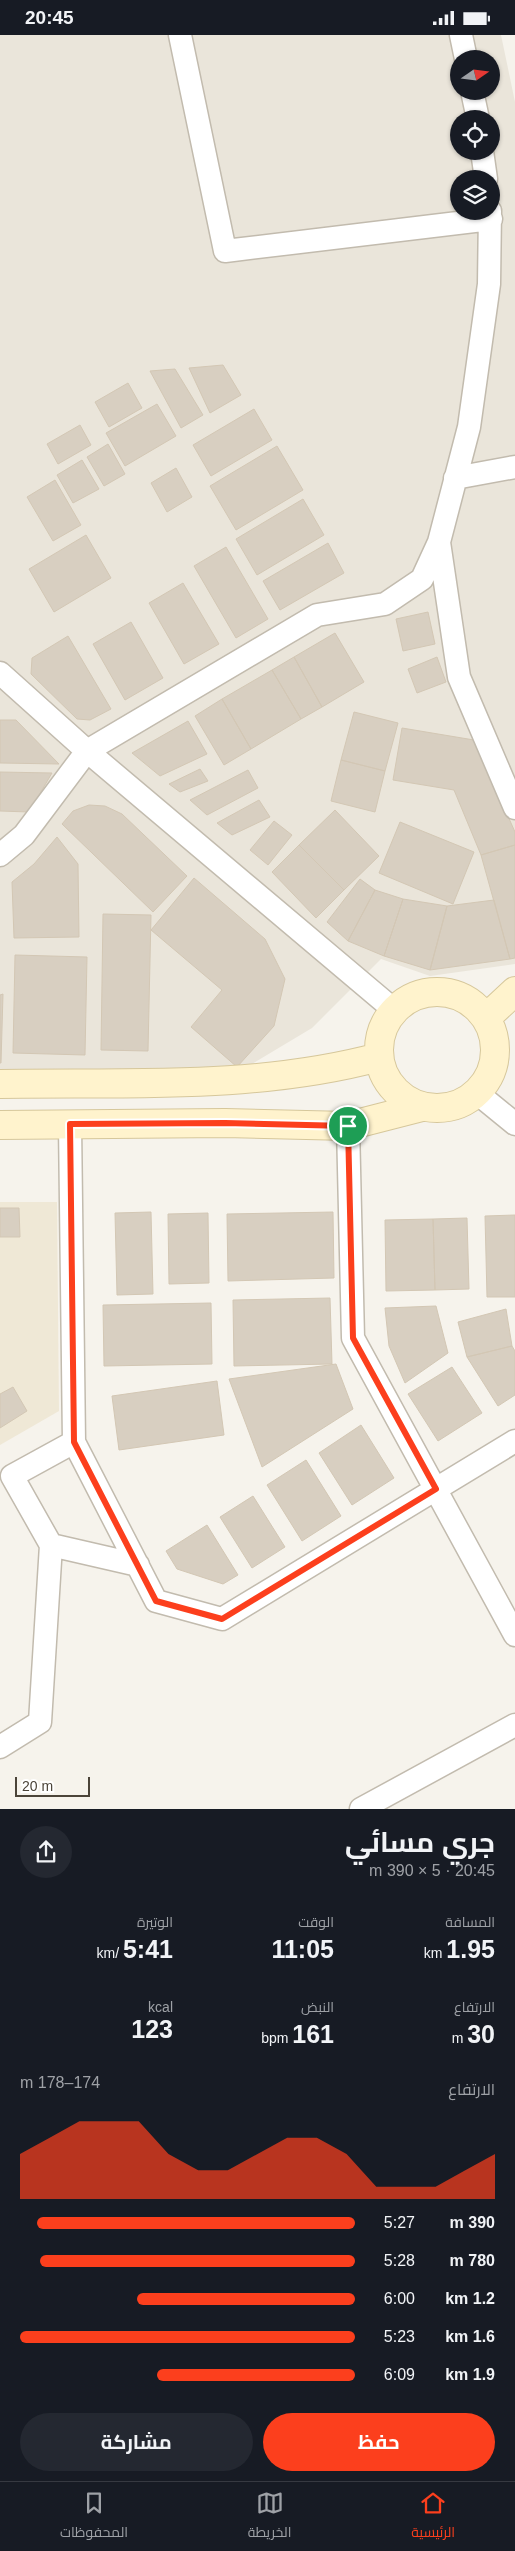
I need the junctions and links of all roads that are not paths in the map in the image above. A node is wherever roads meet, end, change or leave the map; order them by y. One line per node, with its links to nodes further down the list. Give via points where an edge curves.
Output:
1 (180, 35): 4 (street, via 225,251)
2 (461, 35): 3 (street)
3 (464, 50)
4 (453, 220)
5 (490, 220): 7 (street, via 489,284 469,427)
6 (515, 467): 7 (street)
7 (455, 479): 8 (street)
8 (439, 542): 10 (street, via 422,579 385,604 318,615); 11 (street, via 459,677)
9 (1, 674): 10 (street)
10 (87, 751): 12 (street, via 24,835); 14 (street)
11 (515, 808)
12 (0, 855)
13 (515, 991): 15 (street)
14 (394, 1010): 15 (street, via 416,996 442,992 459,996); 16 (street, via 381,1032)
15 (486, 1018): 18 (street, via 494,1037 494,1057 489,1077)
16 (379, 1057): 17 (street, via 333,1069 226,1081); 19 (street, via 387,1079 402,1096)
17 (0, 1084)
18 (477, 1093): 19 (street, via 442,1108); 21 (street)
19 (422, 1107): 23 (street)
20 (70, 1124): 22 (street); 23 (street); 25 (street)
21 (515, 1124)
22 (0, 1125)
23 (348, 1126): 26 (street, via 353,1338)
24 (515, 1441): 26 (street)
25 (74, 1442): 27 (street, via 12,1476); 28 (street)
26 (436, 1489): 28 (street, via 222,1619 156,1601); 29 (street)
27 (50, 1545): 28 (street); 31 (street, via 40,1722)
28 (138, 1565)
29 (515, 1635)
30 (515, 1725): 32 (street)
31 (0, 1747)
32 (361, 1809)

